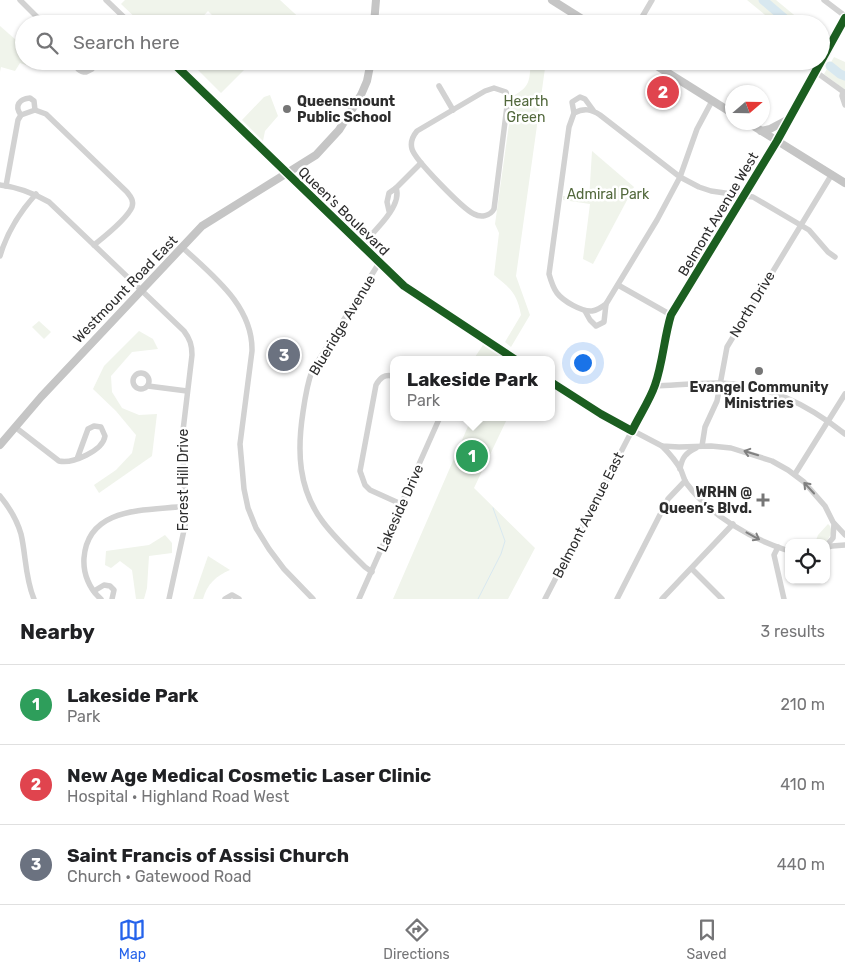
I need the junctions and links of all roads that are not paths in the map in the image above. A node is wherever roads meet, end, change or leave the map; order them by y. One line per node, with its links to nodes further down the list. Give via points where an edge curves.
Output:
1 (20, 0): 7 (street)
2 (106, 0): 8 (street)
3 (376, 0): 9 (main road)
4 (552, 0): 10 (main road)
5 (652, 0): 11 (street)
6 (824, 0): 12 (street)
7 (35, 15)
8 (122, 15)
9 (375, 15)
10 (576, 15)
11 (643, 15)
12 (845, 17): 13 (street, Belmont Avenue West)
13 (830, 45)
14 (180, 70): 32 (street, Queen's Boulevard)
15 (369, 70): 32 (main road, Westmount Road East, via 362,95 339,130 316,155)
16 (663, 70): 20 (main road)
17 (816, 72): 19 (street); 28 (street, Belmont Avenue West)
18 (439, 86): 24 (street)
19 (844, 92): 21 (street)
20 (712, 101): 22 (main road); 34 (street, via 697,129)
21 (845, 105)
22 (725, 109)
23 (35, 110): 27 (street); 27 (street, via 34,101 25,98 17,106); 43 (street, via 46,114 132,199 127,214)
24 (453, 110): 31 (street, via 413,136 412,150); 31 (street, via 489,89 508,94 492,212 479,216 466,209)
25 (589, 110): 26 (street); 26 (street, via 585,99 580,97 572,102); 34 (street)
26 (574, 113): 51 (street, via 569,127 550,274 554,290)
27 (21, 115): 36 (street)
28 (789, 119): 29 (main road); 30 (street, Belmont Avenue West)
29 (761, 131): 30 (main road)
30 (777, 141): 33 (main road); 39 (street, Belmont Avenue West)
31 (421, 163): 37 (street)
32 (287, 173): 42 (street, Queen's Boulevard); 44 (main road, Westmount Road East, via 207,223)
33 (832, 174): 35 (main road); 41 (street, North Drive)
34 (680, 177): 39 (street, via 711,191); 48 (street)
35 (845, 183)
36 (3, 185): 38 (street, Forest Hill Drive)
37 (396, 188): 40 (street, via 397,200); 40 (street, via 387,197)
38 (36, 194): 43 (street, Forest Hill Drive, via 49,202); 45 (street, via 8,232)
39 (745, 196): 41 (street, via 753,197); 52 (street, Belmont Avenue West)
40 (389, 211): 42 (street)
41 (800, 225): 46 (street); 55 (street, North Drive, via 727,347)
42 (362, 245): 47 (street, Queen's Boulevard)
43 (94, 246): 49 (street, Forest Hill Drive)
44 (182, 248): 49 (main road, Westmount Road East); 93 (street, via 234,299 247,322 252,352 240,444 248,508 269,550)
45 (0, 256)
46 (835, 257)
47 (379, 263): 53 (street, Queen's Boulevard, via 404,286); 85 (street, Blueridge Avenue, via 312,371 299,441 304,486 314,510)
48 (618, 285): 50 (street); 52 (street)
49 (141, 290): 59 (street, Forest Hill Drive, via 189,338 192,355); 63 (main road, Westmount Road East)
50 (606, 304): 51 (street, via 596,310); 51 (street, via 604,322 596,326)
51 (585, 310)
52 (672, 315): 58 (street, Belmont Avenue West)
53 (510, 356)
54 (390, 376): 74 (street, via 379,379 376,385 360,471 370,490)
55 (721, 384): 58 (street); 62 (street, via 772,392 799,403); 68 (street, North Drive)
56 (555, 385): 64 (street)
57 (148, 386): 59 (street)
58 (655, 386): 64 (street, Belmont Avenue West)
59 (187, 391): 75 (street, Forest Hill Drive, via 182,439)
60 (845, 394): 62 (street)
61 (438, 421): 74 (street, Lakeside Drive)
62 (828, 421): 65 (street); 71 (street)
63 (15, 427): 66 (main road, Westmount Road East); 69 (street, via 59,461)
64 (632, 431): 67 (street); 95 (street, Belmont Avenue East)
65 (845, 434)
66 (0, 445)
67 (662, 446): 68 (street); 70 (street)
68 (700, 447): 70 (street, via 682,458); 71 (street, one-way to 68, via 752,453 731,448)
69 (77, 459): 69 (street, via 103,443 105,436 101,427 88,429)
70 (680, 469): 72 (street)
71 (795, 474): 76 (street, one-way to 71, via 814,492)
72 (685, 482): 77 (street, via 704,502); 96 (street, via 668,499)
73 (0, 496): 87 (street, via 20,532 27,578)
74 (401, 504): 85 (street, Lakeside Drive)
75 (186, 506): 86 (street, via 122,514 99,526 85,552 85,571); 90 (street, Forest Hill Drive, via 184,535)
76 (834, 522): 78 (street); 79 (street, via 835,532)
77 (733, 524): 82 (street, one-way to 82); 84 (street)
78 (845, 535)
79 (830, 542)
80 (845, 545): 81 (street)
81 (830, 546)
82 (778, 547): 83 (street); 99 (street, via 774,555)
83 (785, 550)
84 (692, 569): 97 (street); 98 (street)
85 (372, 572): 94 (street, Lakeside Drive)
86 (94, 592): 88 (street); 89 (street, via 104,585 110,586 114,590)
87 (34, 599)
88 (101, 599)
89 (112, 599)
90 (169, 599)
91 (225, 599): 92 (street, via 232,595)
92 (238, 599)
93 (313, 599)
94 (359, 599)
95 (545, 599)
96 (617, 599)
97 (662, 599)
98 (722, 599)
99 (784, 599)

